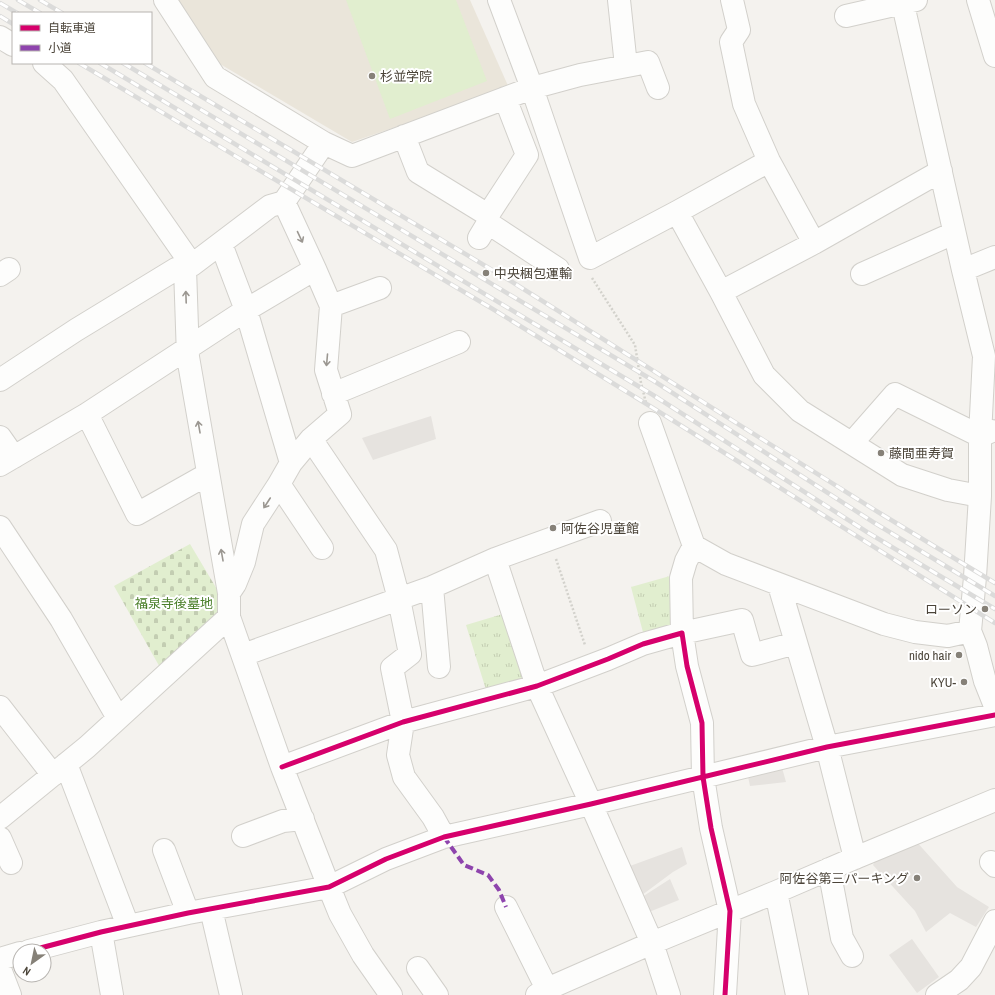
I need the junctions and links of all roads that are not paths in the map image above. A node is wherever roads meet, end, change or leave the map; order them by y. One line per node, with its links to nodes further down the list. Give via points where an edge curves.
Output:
1 (165, 0): 17 (street, via 215,77)
2 (499, 0): 13 (street)
3 (619, 0): 12 (street)
4 (732, 0): 18 (street, via 739,30 731,42 744,104)
5 (978, 0): 10 (street)
6 (907, 1): 7 (street); 19 (street)
7 (846, 16)
8 (0, 38): 9 (street)
9 (12, 44)
10 (995, 56)
11 (45, 64): 27 (street, via 63,80)
12 (626, 66): 13 (street, via 580,74); 14 (street, via 648,62)
13 (532, 88): 15 (street); 21 (street, via 590,258)
14 (658, 88)
15 (505, 98): 16 (street); 22 (street, via 527,155)
16 (404, 136): 17 (street, via 352,156); 22 (street, via 418,172)
17 (324, 143): 20 (street)
18 (769, 161): 21 (street); 24 (street)
19 (941, 171): 23 (street); 24 (street)
20 (284, 202): 25 (street, via 270,206); 28 (street, one-way to 28)
21 (677, 212): 33 (street)
22 (485, 226): 29 (street)
23 (954, 232): 30 (street); 31 (street)
24 (814, 243): 33 (street)
25 (221, 244): 27 (street); 35 (street)
26 (995, 257): 30 (street)
27 (189, 267): 38 (street, one-way to 27); 39 (street, via 176,269)
28 (315, 269): 34 (street); 35 (street)
29 (558, 269)
30 (963, 270): 36 (street)
31 (862, 274)
32 (380, 288): 34 (street)
33 (722, 292): 46 (street, via 764,375 800,411)
34 (331, 306): 40 (street, one-way to 40, via 326,370)
35 (246, 310): 38 (street); 48 (street)
36 (988, 340): 43 (street, via 984,356)
37 (459, 342): 40 (street)
38 (189, 348): 41 (street); 50 (street, one-way to 38, via 188,358)
39 (0, 380)
40 (333, 394): 45 (street, via 340,414)
41 (87, 414): 47 (street); 50 (street, via 137,514)
42 (650, 423): 56 (street)
43 (988, 433): 46 (street, via 895,394); 49 (street)
44 (0, 437): 47 (street)
45 (311, 439): 48 (street); 62 (street, via 386,550)
46 (852, 443): 52 (street, via 902,475 948,490)
47 (7, 461)
48 (291, 463): 51 (street)
49 (988, 469): 52 (street)
50 (208, 474): 61 (street, one-way to 50)
51 (279, 484): 57 (street); 61 (street, one-way to 61, via 253,524 244,562)
52 (980, 496): 55 (street)
53 (600, 522): 58 (street)
54 (0, 526): 73 (street, via 61,619)
55 (987, 536): 64 (street)
56 (694, 546): 59 (street, via 726,564); 65 (street, via 681,578)
57 (322, 548)
58 (495, 559): 60 (street); 69 (street)
59 (779, 585): 64 (street, via 884,624 915,632 948,636); 66 (street)
60 (432, 588): 62 (street); 68 (street)
61 (229, 593): 63 (street)
62 (398, 599): 67 (street); 74 (street, via 410,654 392,668)
63 (229, 617): 67 (street); 73 (street)
64 (970, 631): 70 (street)
65 (682, 633): 66 (street, via 742,620 752,655); 69 (street, via 643,644); 78 (street, via 687,666 702,723)
66 (796, 643): 75 (street)
67 (243, 655): 76 (street)
68 (439, 667)
69 (537, 686): 74 (street); 80 (street)
70 (995, 706)
71 (0, 707): 77 (street)
72 (995, 715): 75 (street)
73 (118, 718): 77 (street)
74 (402, 722): 76 (street); 84 (street, via 398,755 404,777)
75 (827, 747): 78 (street); 87 (street)
76 (282, 767): 82 (street)
77 (60, 769): 81 (street); 97 (street)
78 (703, 776): 80 (street); 94 (street, via 711,828)
79 (995, 800): 87 (street)
80 (591, 804): 84 (street); 99 (street)
81 (0, 818)
82 (302, 819): 83 (street, via 283,821); 90 (street)
83 (243, 836)
84 (444, 837): 90 (street, via 386,859)
85 (0, 838): 88 (street)
86 (164, 850): 95 (street)
87 (855, 858): 89 (street)
88 (11, 863)
89 (829, 869): 91 (street); 102 (street, via 842,938)
90 (329, 887): 93 (street); 111 (street, via 340,914 363,955)
91 (776, 892): 94 (street); 115 (street)
92 (506, 906): 107 (street)
93 (211, 909): 95 (street); 110 (street)
94 (730, 911): 99 (street); 114 (street)
95 (188, 913): 97 (street)
96 (995, 921): 106 (street)
97 (128, 926): 98 (street)
98 (101, 932): 100 (street); 109 (street)
99 (652, 943): 107 (street); 113 (street)
100 (52, 945)
101 (12, 956): 103 (street)
102 (852, 956)
103 (0, 959)
104 (418, 968): 112 (street)
105 (0, 969): 108 (street)
106 (961, 987): 116 (street)
107 (545, 993)
108 (10, 995)
109 (112, 995)
110 (231, 995)
111 (391, 995)
112 (437, 995)
113 (669, 995)
114 (724, 995)
115 (797, 995)
116 (937, 995)

